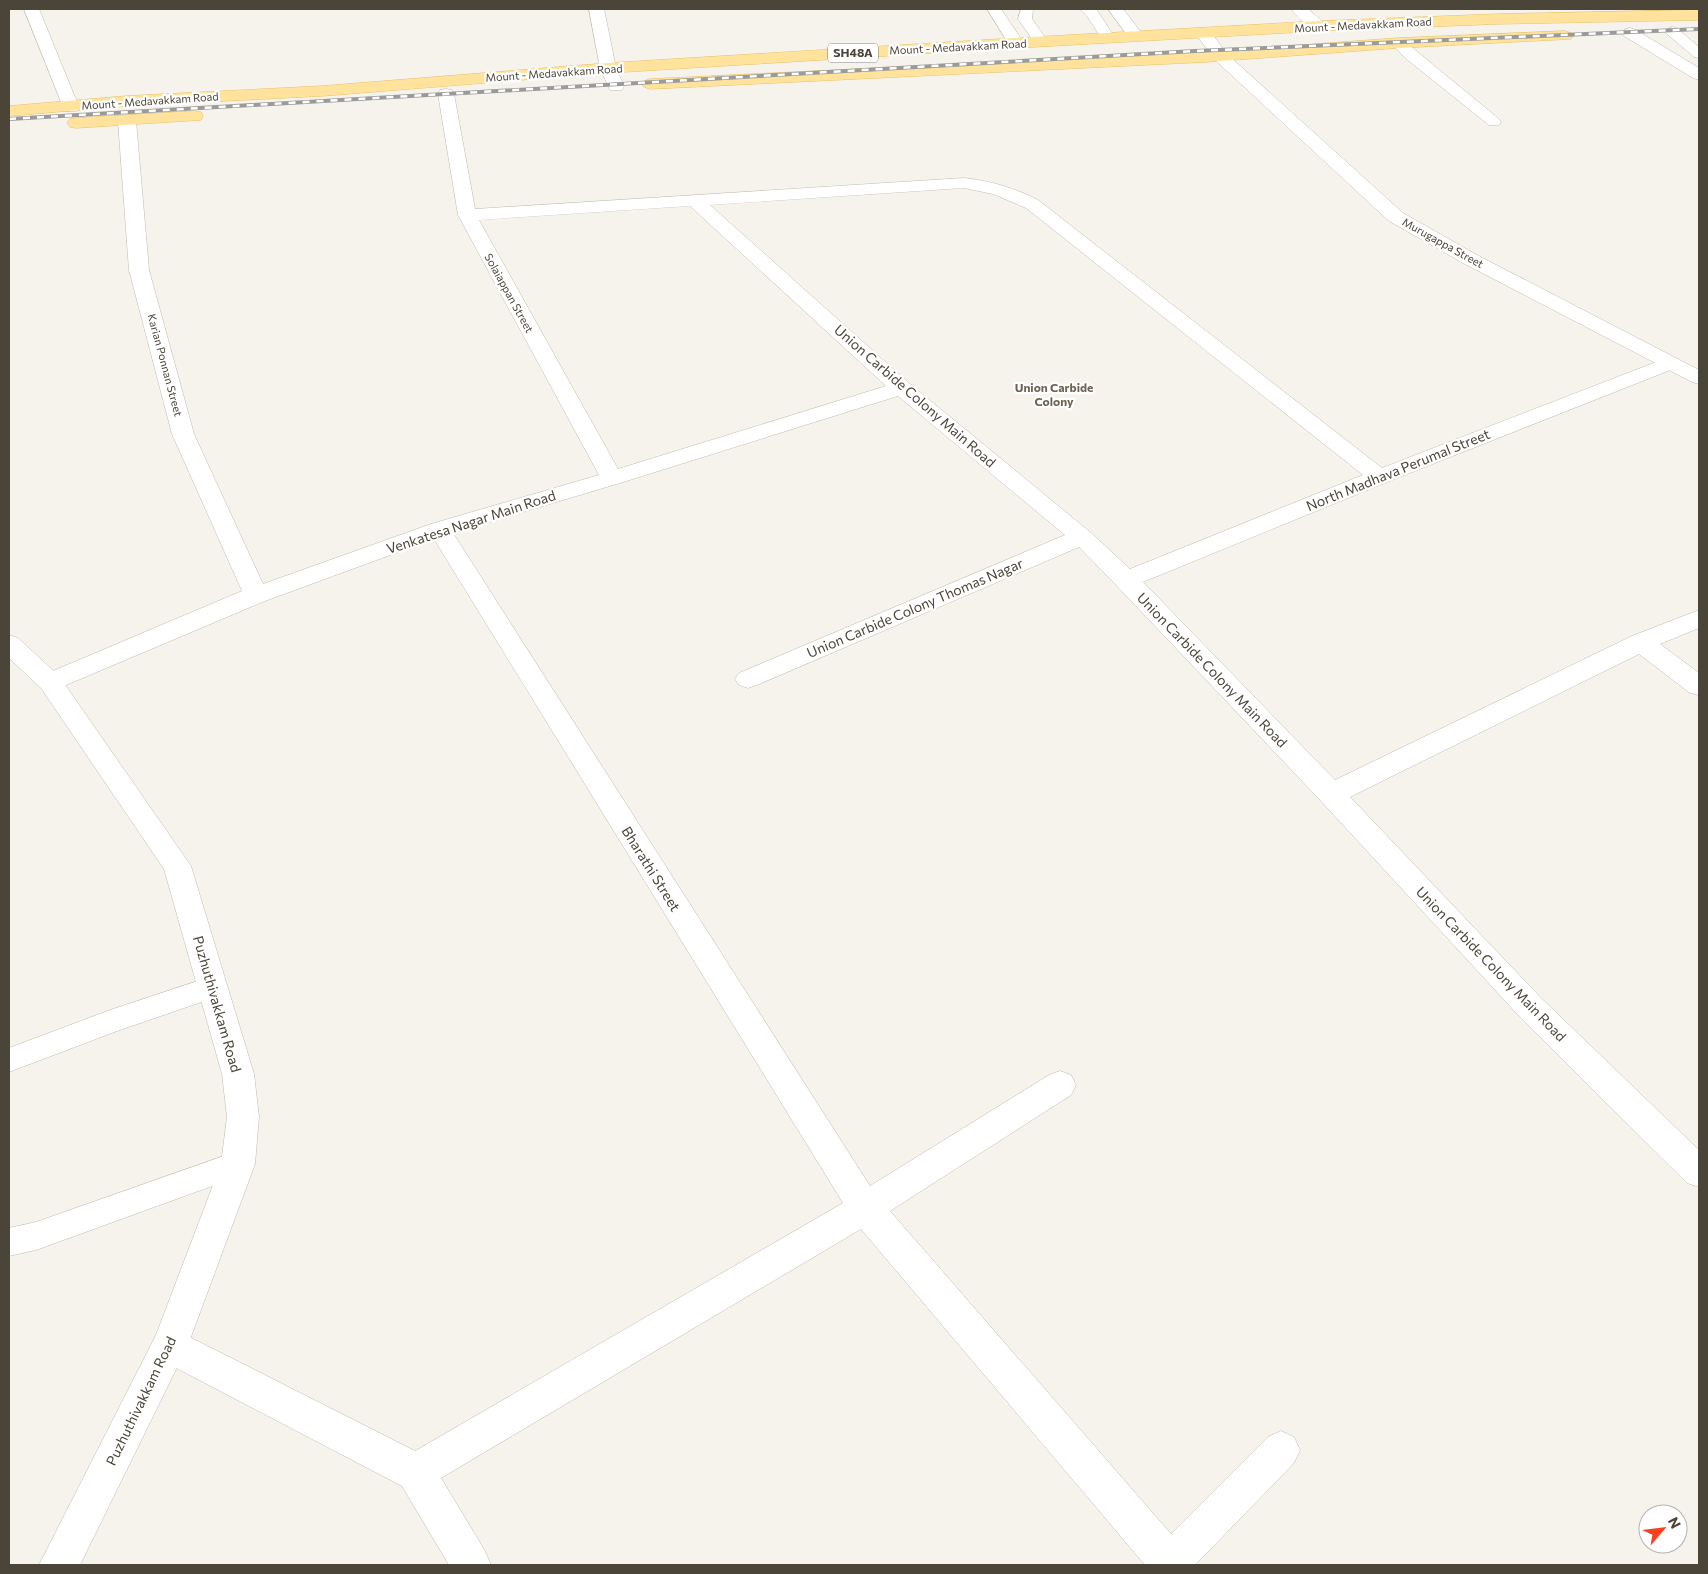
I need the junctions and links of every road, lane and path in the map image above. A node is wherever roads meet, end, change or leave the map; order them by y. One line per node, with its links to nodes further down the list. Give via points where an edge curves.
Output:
1 (31, 9): 30 (street)
2 (596, 9): 24 (street)
3 (994, 9): 19 (street)
4 (1027, 9): 20 (lane, via 1025,18)
5 (1086, 9): 18 (lane)
6 (1115, 9): 17 (street)
7 (1299, 9): 10 (street)
8 (1645, 12): 9 (main road, Mount - Medavakkam Road / SH48A); 10 (main road, Mount - Medavakkam Road / SH48A)
9 (1699, 14)
10 (1320, 26): 13 (main road, Mount - Medavakkam Road / SH48A)
11 (1672, 31): 12 (main road); 14 (main road); 22 (lane)
12 (1699, 31)
13 (1203, 33): 17 (main road, Mount - Medavakkam Road / SH48A); 23 (street, Murugappa Street)
14 (1630, 33): 15 (main road); 25 (street)
15 (1611, 34)
16 (1582, 35): 21 (main road, Mount - Medavakkam Road / SH48A)
17 (1136, 36): 18 (main road, Mount - Medavakkam Road / SH48A)
18 (1108, 38): 20 (main road, Mount - Medavakkam Road / SH48A)
19 (1016, 43): 20 (main road, Mount - Medavakkam Road / SH48A); 24 (main road, Mount - Medavakkam Road / SH48A)
20 (1042, 43)
21 (1398, 43): 23 (main road, Mount - Medavakkam Road / SH48A); 35 (lane)
22 (1699, 54)
23 (1221, 56): 26 (main road, Mount - Medavakkam Road / SH48A); 39 (street, Murugappa Street, via 1396,217)
24 (608, 68): 26 (street); 30 (main road, Mount - Medavakkam Road / SH48A)
25 (1699, 75)
26 (616, 86): 27 (main road, Mount - Medavakkam Road / SH48A)
27 (597, 87)
28 (541, 89): 29 (main road, Mount - Medavakkam Road)
29 (446, 94): 31 (main road, Mount - Medavakkam Road); 38 (street, Solaiappan Street)
30 (70, 107): 32 (main road, Mount - Medavakkam Road / SH48A)
31 (253, 110)
32 (9, 111)
33 (214, 114): 34 (main road, Mount - Medavakkam Road)
34 (127, 122): 36 (main road, Mount - Medavakkam Road); 47 (street, Karian Ponnan Street, via 139,270 183,434)
35 (1494, 122)
36 (9, 127)
37 (694, 200): 38 (street); 41 (street, Union Carbide Colony Main Road); 42 (street, via 964,183 990,186 1015,195 1032,204)
38 (467, 215): 43 (street, Solaiappan Street)
39 (1671, 363): 40 (street, Murugappa Street); 42 (street, North Madhava Perumal Street)
40 (1699, 378)
41 (900, 388): 43 (street, Venkatesa Nagar Main Road); 45 (street, Union Carbide Colony Main Road)
42 (1379, 477): 46 (street, North Madhava Perumal Street)
43 (612, 478): 44 (street, Venkatesa Nagar Main Road)
44 (439, 529): 47 (street, Venkatesa Nagar Main Road); 60 (street, Bharathi Street)
45 (1082, 537): 46 (street, Union Carbide Colony Main Road); 51 (street, Union Carbide Colony Thomas Nagar)
46 (1126, 580): 54 (street, Union Carbide Colony Main Road)
47 (256, 595): 52 (street, Venkatesa Nagar Main Road)
48 (1699, 618): 49 (street)
49 (1641, 642): 53 (street); 54 (street)
50 (9, 644): 52 (street, Puzhuthivakkam Road)
51 (748, 678)
52 (50, 682): 55 (street, Puzhuthivakkam Road, via 177,866)
53 (1699, 686)
54 (1331, 794): 59 (street, Union Carbide Colony Main Road, via 1532,1008)
55 (213, 987): 56 (lane); 58 (street, Puzhuthivakkam Road, via 238,1074 243,1117)
56 (9, 1060)
57 (1060, 1085): 60 (street)
58 (238, 1164): 61 (lane, via 36,1236); 62 (street, Puzhuthivakkam Road)
59 (1699, 1172)
60 (865, 1208): 64 (street); 65 (street, Bharathi Street)
61 (9, 1242)
62 (170, 1345): 64 (street); 66 (street, Puzhuthivakkam Road)
63 (1281, 1450): 65 (street)
64 (416, 1472): 67 (street)
65 (1171, 1564)
66 (59, 1565)
67 (471, 1565)

